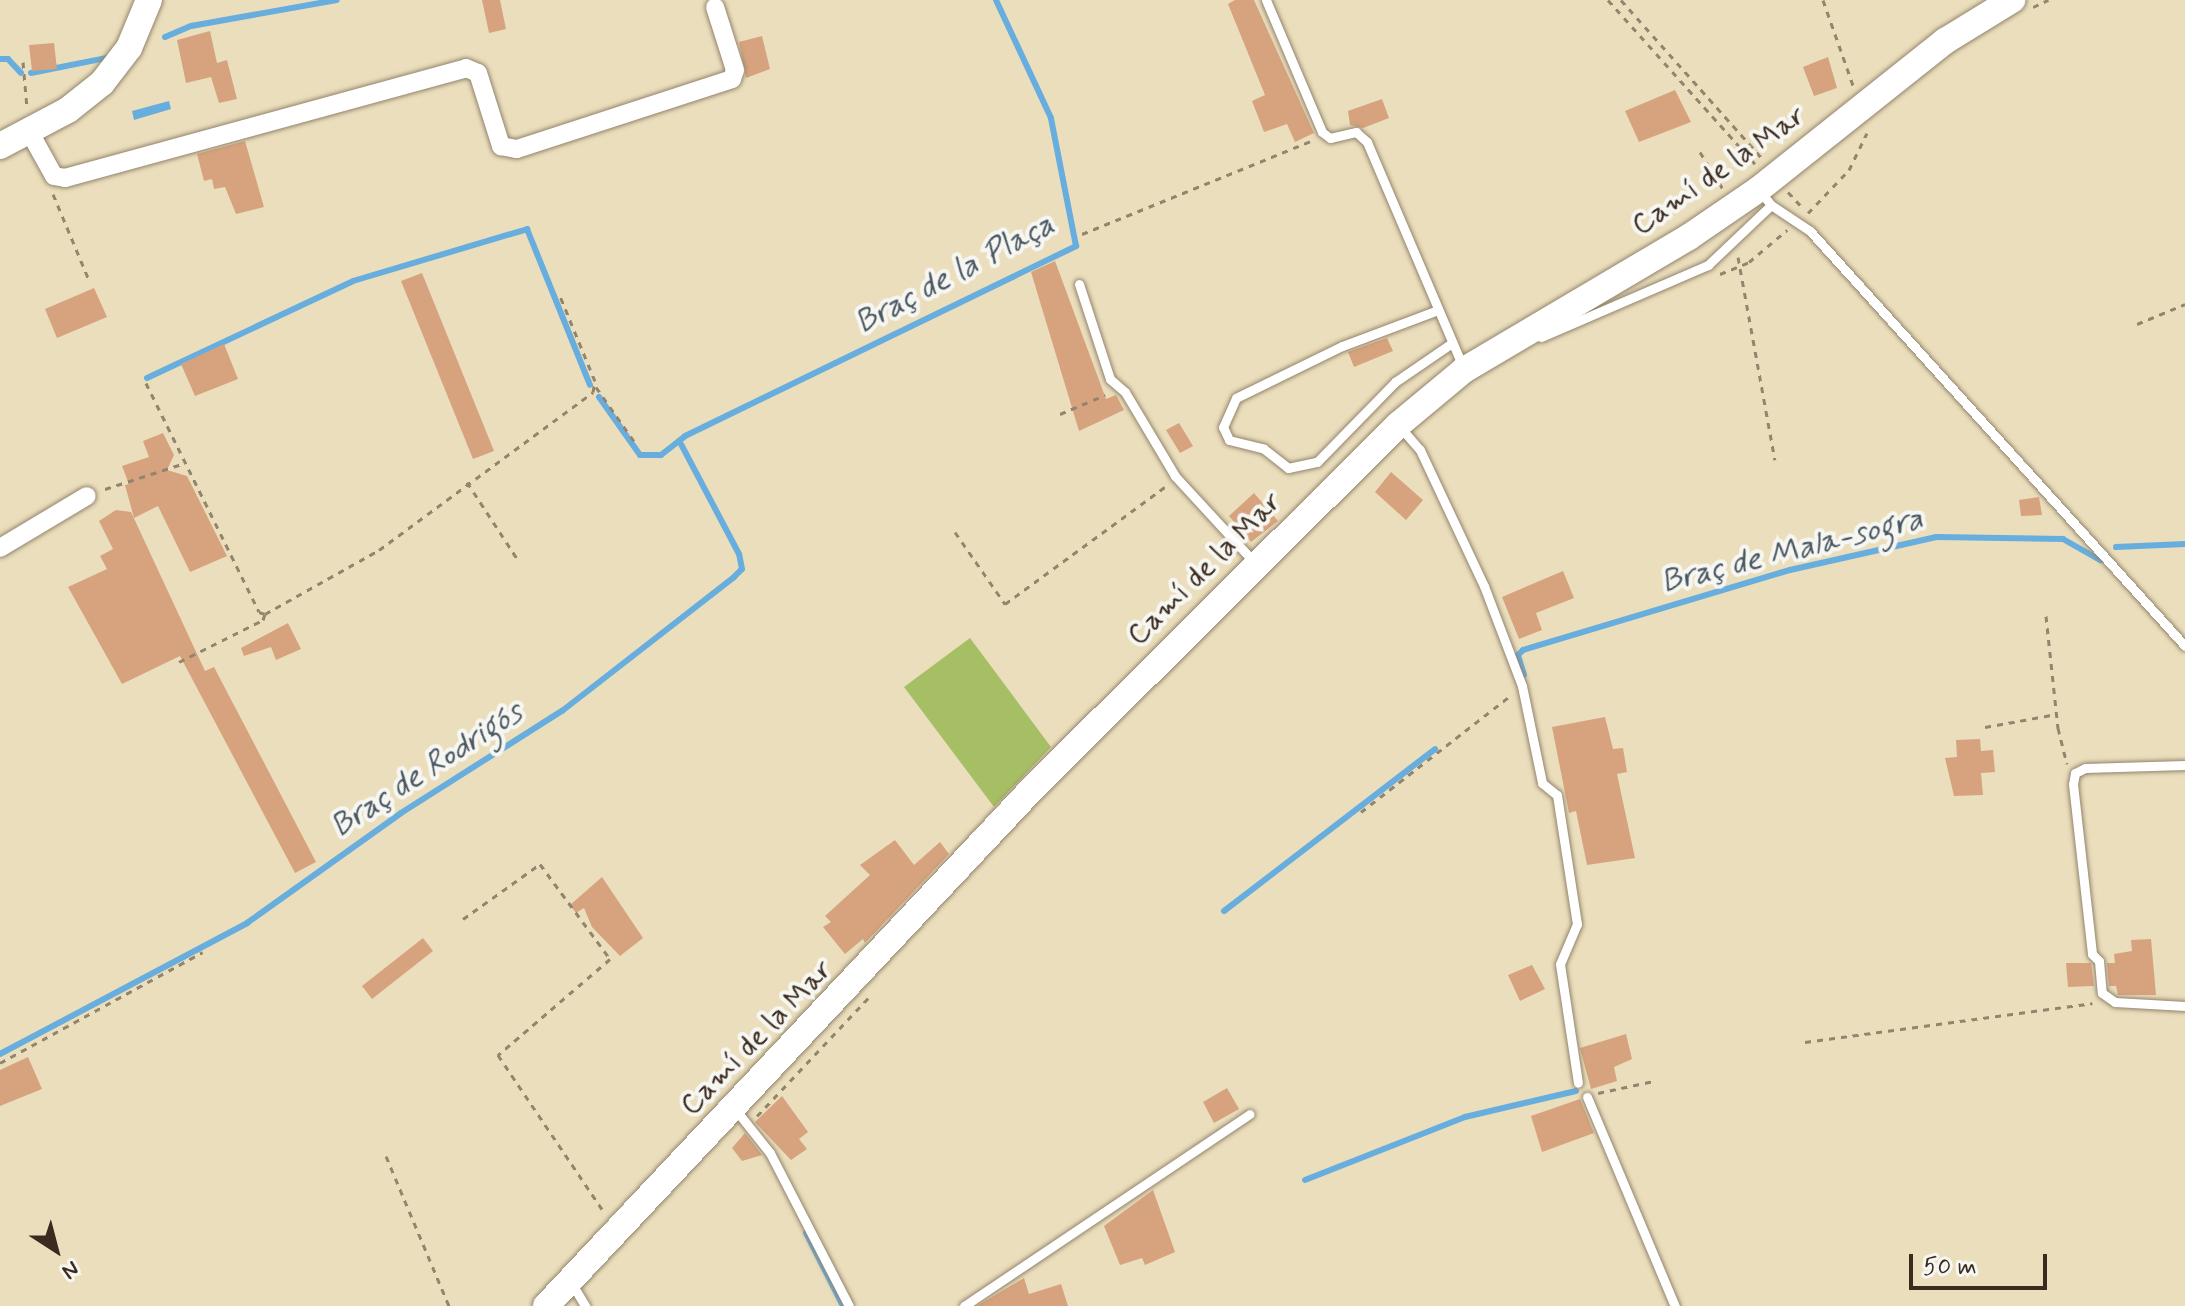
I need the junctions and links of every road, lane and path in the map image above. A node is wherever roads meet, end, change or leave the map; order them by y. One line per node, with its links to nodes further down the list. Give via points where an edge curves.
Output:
1 (149, 0): 11 (main road, via 129,48 102,83)
2 (1266, 0): 12 (lane)
3 (1608, 0): 15 (path)
4 (1621, 0): 15 (path)
5 (1823, 0): 10 (path)
6 (2048, 0): 8 (path)
7 (715, 7): 11 (street, via 735,70 732,79 517,149 501,146 478,73 466,68 65,178 54,176)
8 (2018, 7): 10 (main road, Camí de la Mar, via 1945,41)
9 (23, 62): 11 (path)
10 (1864, 118): 15 (main road, Camí de la Mar); 18 (path, via 1849,170)
11 (29, 131): 13 (main road)
12 (1325, 136): 19 (path); 27 (lane, via 1363,136)
13 (0, 146)
14 (1700, 152): 17 (path)
15 (1767, 185): 17 (main road, Camí de la Mar); 18 (lane); 20 (lane)
16 (50, 188): 23 (path)
17 (1733, 206): 30 (main road, Camí de la Mar)
18 (1798, 221): 21 (path); 49 (lane)
19 (1082, 234)
20 (1735, 241): 21 (path); 30 (lane, via 1708,265 1671,284)
21 (1740, 266): 22 (path); 38 (path)
22 (1711, 278)
23 (89, 280)
24 (1079, 284): 33 (lane)
25 (560, 296): 34 (path)
26 (2185, 304): 28 (path)
27 (1438, 310): 29 (lane); 29 (lane, via 1342,346 1236,398 1223,427 1229,440 1264,449 1280,465 1317,462 1395,382)
28 (2137, 324)
29 (1452, 343): 31 (lane)
30 (1493, 353): 31 (main road, Camí de la Mar)
31 (1464, 370): 36 (main road, Camí de la Mar)
32 (146, 383): 39 (path)
33 (1116, 383): 35 (path, via 1110,393); 40 (lane)
34 (596, 387): 37 (path); 41 (path)
35 (1060, 414)
36 (1398, 425): 46 (main road, Camí de la Mar); 51 (lane, via 1420,450 1484,586)
37 (634, 441)
38 (1775, 460)
39 (185, 463): 42 (path); 47 (path, via 259,612)
40 (1178, 479): 43 (path, via 1005,604); 46 (lane)
41 (467, 482): 45 (path); 47 (path, via 379,550)
42 (87, 496): 44 (street)
43 (955, 532)
44 (0, 548)
45 (518, 560)
46 (1256, 564): 68 (main road, Camí de la Mar, via 1031,790)
47 (265, 614): 50 (path, via 263,620)
48 (2046, 616): 52 (path)
49 (2185, 646)
50 (179, 662)
51 (1522, 686): 56 (path); 65 (lane, via 1542,783 1557,795 1565,838 1577,924 1560,964)
52 (2057, 714): 53 (path); 55 (path, via 2065,761)
53 (1985, 727)
54 (2185, 765): 55 (lane)
55 (2075, 773): 60 (lane, via 2092,954 2099,961)
56 (1361, 812)
57 (463, 919): 70 (path, via 540,864 610,959 498,1055)
58 (203, 952): 63 (path)
59 (874, 991): 68 (path)
60 (2102, 993): 61 (lane, via 2115,1002); 62 (path, via 2097,1003 2021,1009)
61 (2185, 1006)
62 (1805, 1042)
63 (0, 1063)
64 (1654, 1081): 66 (path)
65 (1578, 1083)
66 (1587, 1097): 77 (lane)
67 (1250, 1114): 76 (lane)
68 (742, 1116): 70 (main road, Camí de la Mar); 75 (lane, via 770,1153)
69 (386, 1156): 72 (path)
70 (617, 1232): 71 (main road, Camí de la Mar)
71 (570, 1282): 73 (main road, Camí de la Mar); 74 (lane)
72 (449, 1306)
73 (546, 1306)
74 (585, 1306)
75 (849, 1306)
76 (964, 1306)
77 (1675, 1306)

